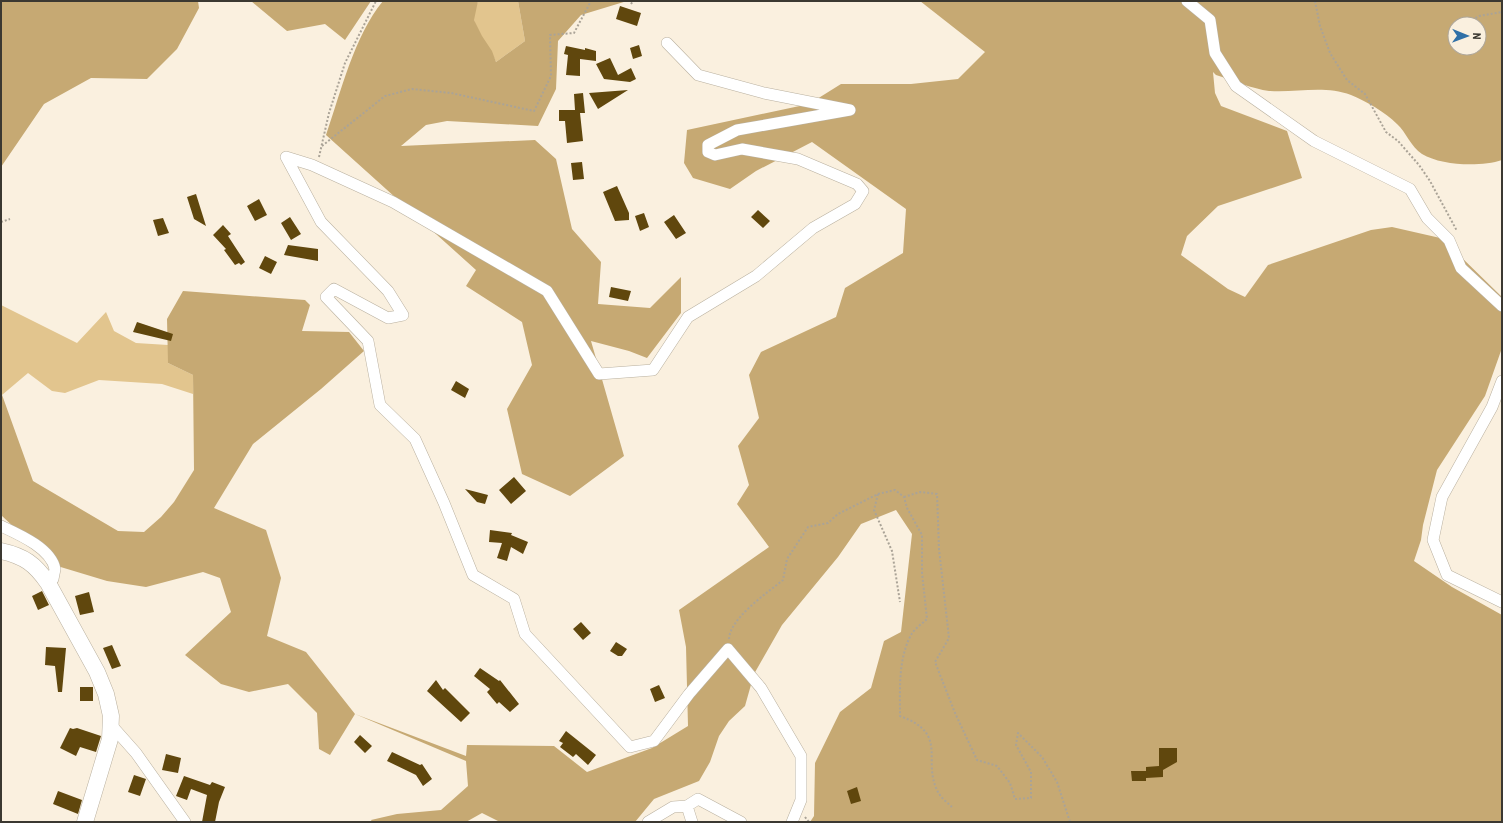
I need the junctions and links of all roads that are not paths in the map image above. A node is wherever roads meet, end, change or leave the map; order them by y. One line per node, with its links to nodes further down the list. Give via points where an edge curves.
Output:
1 (1187, 1): 3 (street, via 1210,20 1215,53 1236,86 1314,141 1410,189 1427,218 1450,240 1461,268)
2 (667, 43): 16 (street, via 698,75 764,93 850,110 737,130 708,145 708,152 715,154 742,150 798,159 857,184 863,191 855,204 813,228 756,276 688,317 653,370 599,374 547,291 393,202 316,167 286,157 321,222 388,291 403,315 388,318 334,289 326,296 368,341 380,405 415,439 473,575 514,599 525,634 630,747 654,740 689,694 728,650 761,688 800,756 800,800)
3 (1502, 306)
4 (1502, 381): 8 (street, via 1492,407 1442,497 1433,540 1447,575)
5 (1, 526): 7 (street, via 47,554 55,569 53,579)
6 (1, 551): 7 (main road, via 27,560 39,569)
7 (48, 583): 9 (main road, via 98,672 110,706)
8 (1502, 602)
9 (112, 726): 11 (main road); 12 (street, via 136,753)
10 (687, 806): 13 (street, via 673,807); 14 (street); 15 (street, via 698,799)
11 (85, 822)
12 (185, 822)
13 (648, 822)
14 (692, 822)
15 (741, 822)
16 (792, 822)

